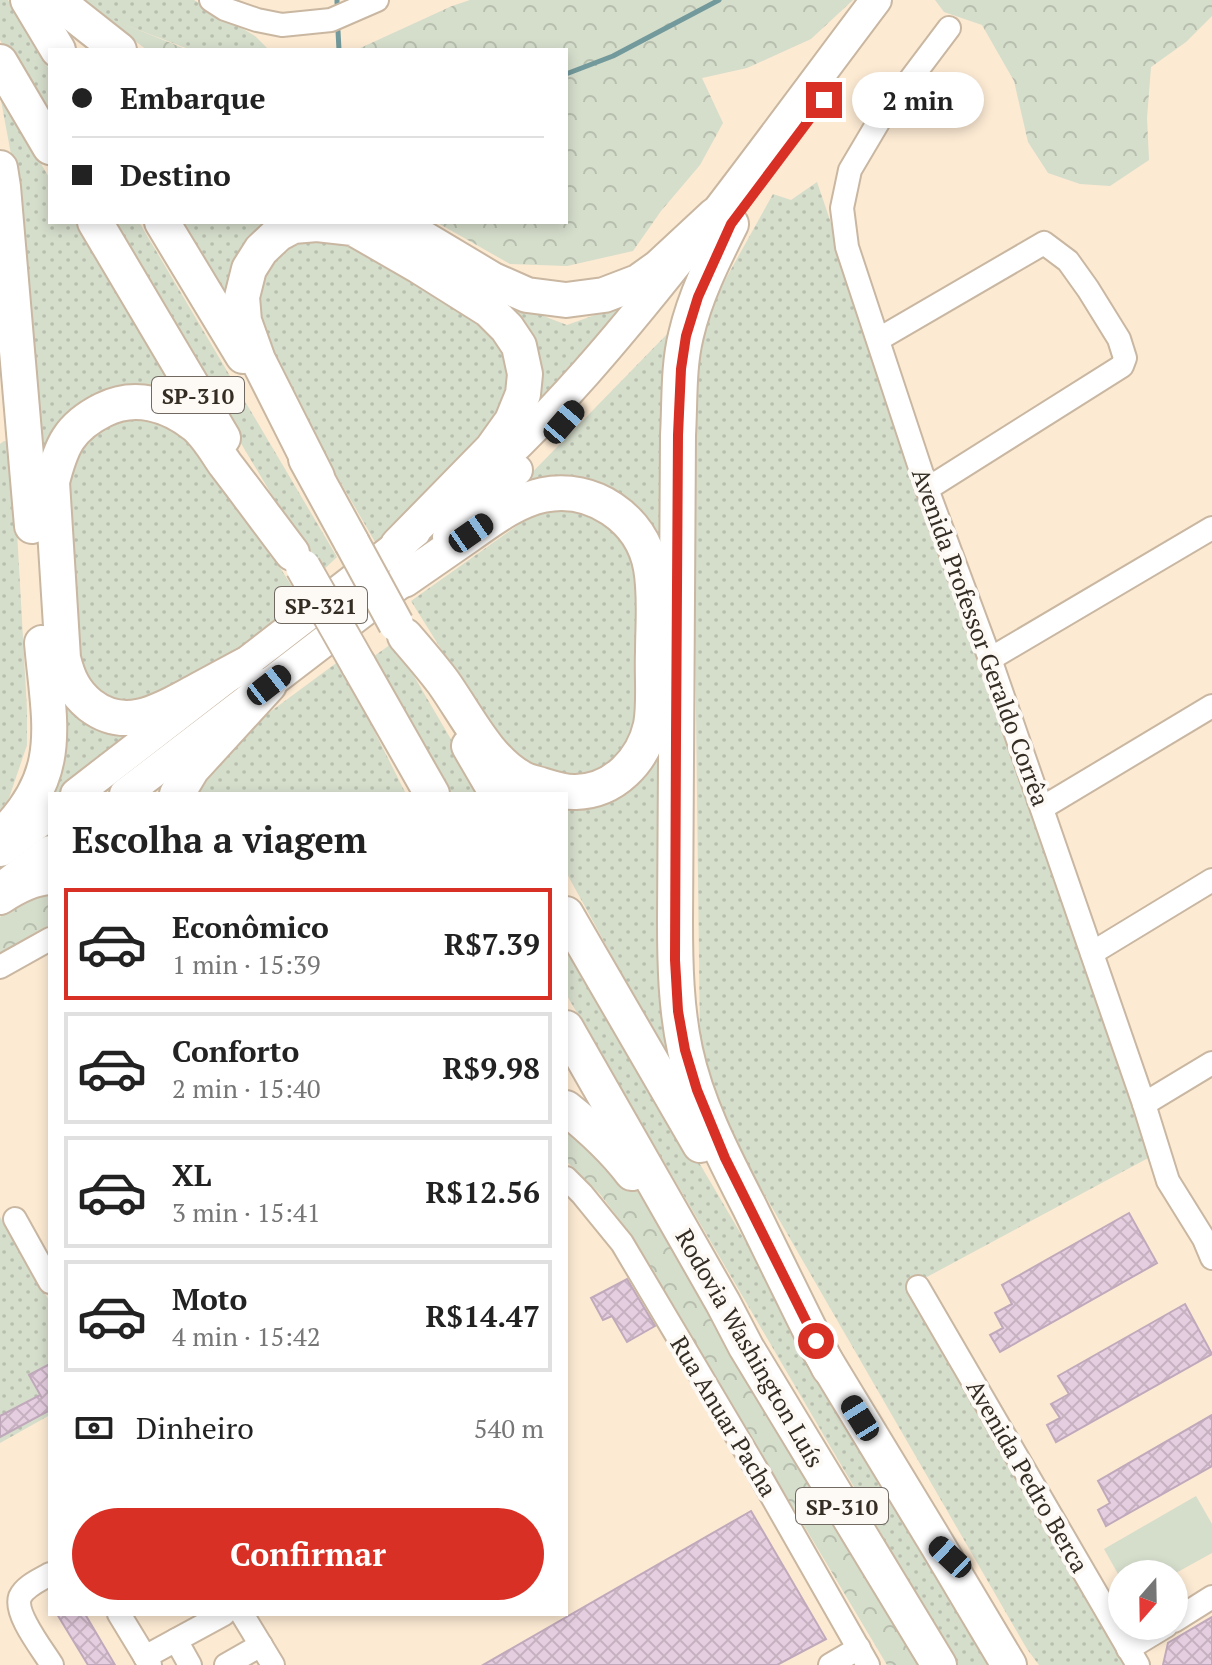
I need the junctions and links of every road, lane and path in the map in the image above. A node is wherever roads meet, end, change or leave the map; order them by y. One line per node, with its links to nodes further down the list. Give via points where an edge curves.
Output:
1 (28, 0): 8 (highway)
2 (60, 0): 9 (highway)
3 (211, 0): 4 (street, via 246,17 282,25 331,20)
4 (377, 0)
5 (876, 0): 13 (main road, SP-321)
6 (899, 0): 13 (main road, SP-321)
7 (949, 28): 17 (street, Avenida Professor Geraldo Corrêa, via 879,121 850,170 842,208 847,247)
8 (57, 48)
9 (116, 48)
10 (0, 62): 11 (highway)
11 (48, 144)
12 (0, 168): 37 (highway, via 50,732 34,796)
13 (723, 219): 16 (highway, via 638,282 604,295 566,300 527,295 493,280); 21 (main road, SP-321, via 523,441); 23 (main road, SP-321, via 635,341 546,442); 58 (highway, via 686,336 681,369 678,1011 708,1120)
14 (96, 224): 22 (highway, SP-310)
15 (163, 224): 18 (highway, SP-310)
16 (399, 224)
17 (879, 339): 19 (street, Avenida Professor Geraldo Corrêa); 19 (street, via 1044,243 1068,261 1119,339 1124,363)
18 (317, 477): 21 (highway, via 258,360 242,297 249,269 261,250 293,226 317,224 353,228 419,266 489,310 519,346 525,374 512,421 492,449); 24 (highway, SP-310, bridge)
19 (927, 489): 25 (street, Avenida Professor Geraldo Corrêa)
20 (1212, 528): 25 (street)
21 (398, 545): 26 (main road, SP-321)
22 (297, 560): 26 (highway, via 197,426 173,411 145,401 115,404 70,434 58,458 52,491 63,658 78,696 98,712 134,718); 28 (highway, SP-310, bridge)
23 (404, 580): 24 (highway, via 519,502 565,494 611,507 637,534 651,567 651,722 641,753 618,779 598,788 575,793 524,779 501,763); 26 (main road, SP-321)
24 (400, 630): 34 (highway, SP-310)
25 (990, 659): 35 (street, Avenida Professor Geraldo Corrêa)
26 (257, 675): 29 (main road); 30 (main road); 31 (highway)
27 (1212, 706): 35 (street)
28 (382, 707): 32 (highway); 33 (highway, SP-310)
29 (79, 792)
30 (127, 792)
31 (178, 792)
32 (417, 792)
33 (431, 792)
34 (496, 792)
35 (1042, 808): 46 (street, Avenida Professor Geraldo Corrêa)
36 (48, 816): 38 (main road)
37 (0, 837)
38 (0, 852)
39 (48, 853): 42 (main road)
40 (48, 877): 43 (highway)
41 (1212, 880): 46 (street)
42 (0, 889)
43 (0, 897)
44 (568, 917): 58 (highway, SP-310)
45 (48, 940): 47 (street)
46 (1092, 953): 50 (street, Avenida Professor Geraldo Corrêa)
47 (0, 967)
48 (568, 1032): 57 (highway, Rodovia Washington Luís / SP-310)
49 (1212, 1063): 50 (street)
50 (1144, 1104): 54 (street, Avenida Professor Geraldo Corrêa, via 1168,1181)
51 (568, 1110): 57 (highway, via 617,1154 641,1185)
52 (568, 1180): 70 (street, Rua Anuar Pacha, via 622,1243)
53 (15, 1219): 55 (street)
54 (1209, 1244)
55 (48, 1278)
56 (918, 1287): 71 (street, Avenida Pedro Berca)
57 (746, 1347): 61 (highway, Rodovia Washington Luís / SP-310)
58 (829, 1368): 59 (highway, SP-310)
59 (938, 1546): 80 (highway, SP-310); 81 (highway, via 962,1568)
60 (48, 1575): 73 (street, via 29,1586 20,1598 20,1612)
61 (884, 1575): 78 (highway); 79 (highway, Rodovia Washington Luís / SP-310)
62 (1212, 1597): 63 (street)
63 (1188, 1612)
64 (120, 1616): 72 (street)
65 (220, 1616): 67 (street)
66 (243, 1616): 69 (street)
67 (176, 1640): 72 (street); 74 (street)
68 (1151, 1640): 71 (street)
69 (261, 1645): 75 (street); 76 (street)
70 (864, 1657): 77 (street)
71 (1133, 1657)
72 (148, 1661)
73 (52, 1665)
74 (190, 1665)
75 (226, 1665)
76 (273, 1665)
77 (830, 1665)
78 (929, 1665)
79 (939, 1665)
80 (1009, 1665)
81 (1026, 1665)

